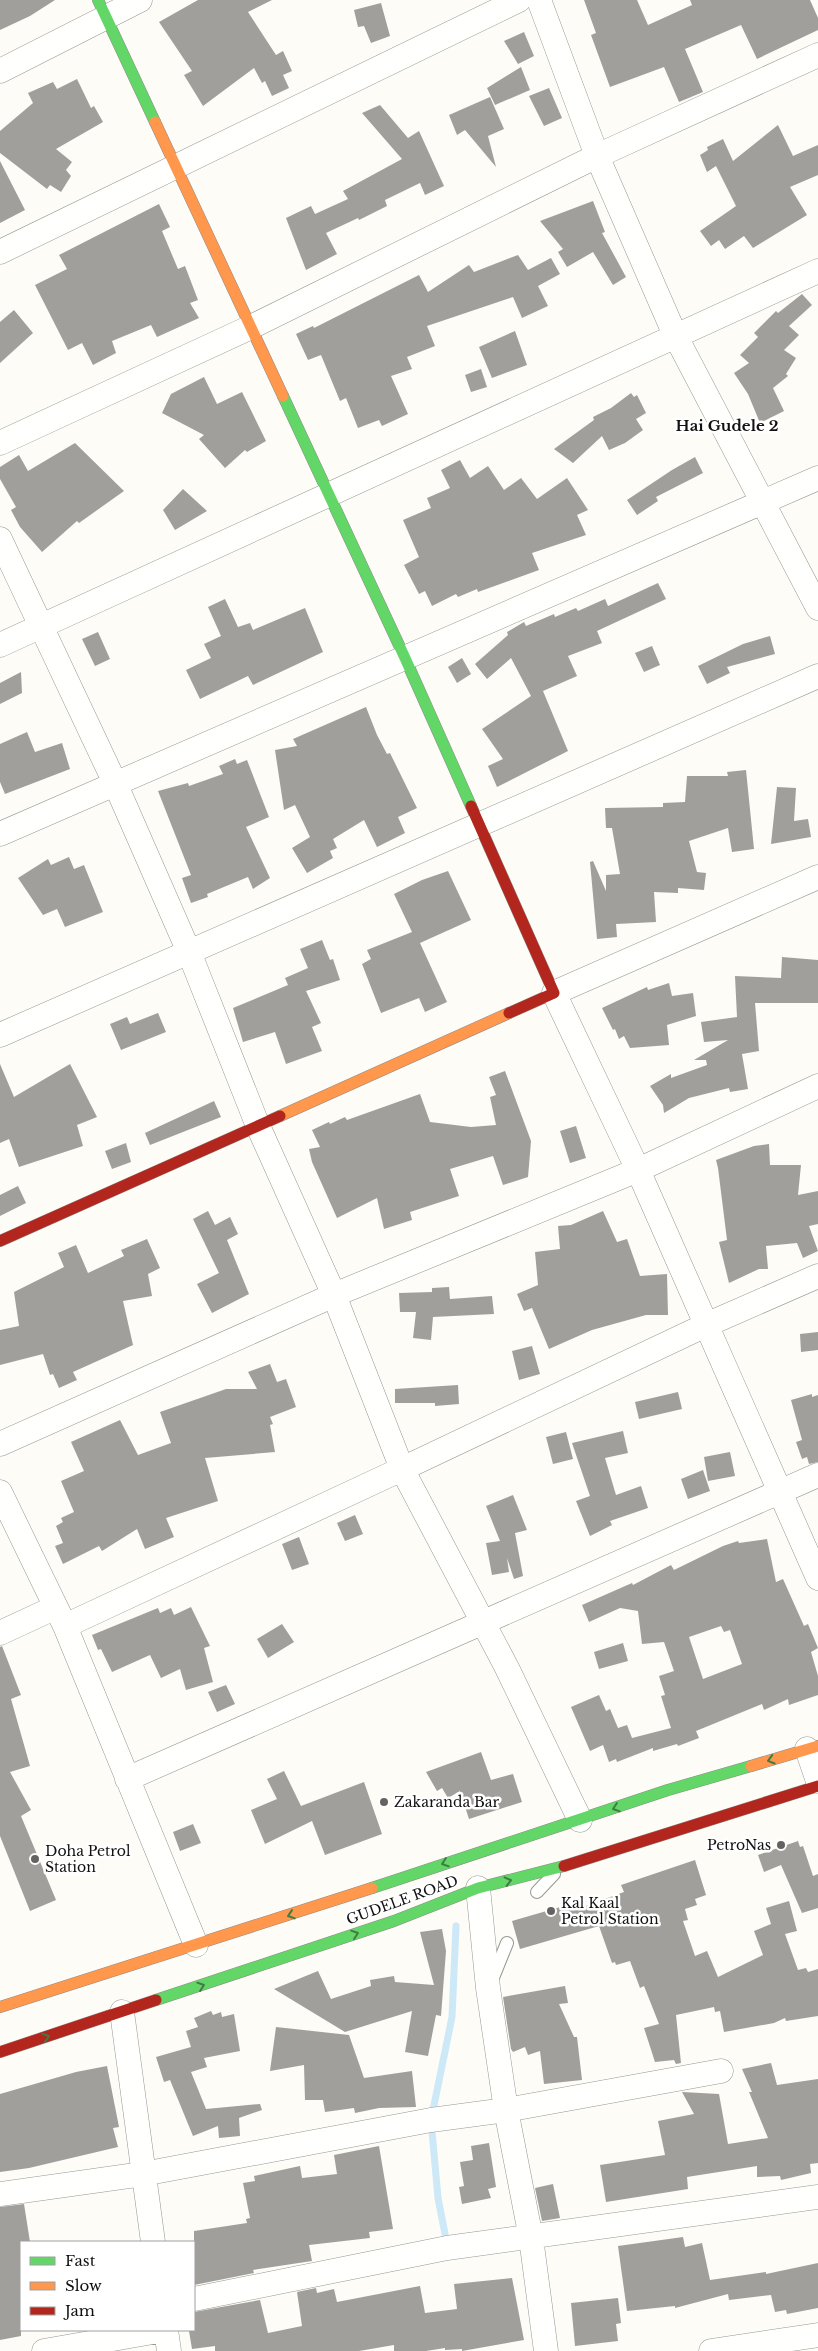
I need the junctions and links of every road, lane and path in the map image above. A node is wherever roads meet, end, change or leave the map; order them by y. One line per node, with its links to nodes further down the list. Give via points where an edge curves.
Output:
1 (140, 0): 4 (street)
2 (519, 0): 8 (street)
3 (539, 0): 7 (street)
4 (102, 9): 6 (street); 8 (main road)
5 (818, 56): 7 (street)
6 (0, 71)
7 (597, 156): 11 (street); 12 (street)
8 (175, 166): 9 (street); 11 (main road)
9 (0, 252)
10 (818, 271): 12 (street)
11 (250, 328): 13 (street); 15 (main road)
12 (675, 335): 15 (street); 16 (street)
13 (0, 443)
14 (818, 478): 16 (street)
15 (328, 495): 19 (street); 21 (main road)
16 (764, 502): 18 (street); 21 (street)
17 (0, 539): 19 (street)
18 (818, 608)
19 (40, 626): 20 (street); 23 (street)
20 (0, 645)
21 (405, 658): 23 (street); 24 (main road)
22 (818, 676): 24 (street)
23 (115, 783): 25 (street); 27 (street)
24 (479, 825): 27 (street); 28 (main road)
25 (0, 834)
26 (818, 877): 28 (street)
27 (189, 952): 29 (street); 31 (street)
28 (554, 993): 31 (main road); 32 (street)
29 (0, 1036)
30 (818, 1086): 32 (street)
31 (258, 1126): 33 (main road); 35 (street)
32 (638, 1170): 35 (street); 36 (street)
33 (0, 1241)
34 (818, 1276): 36 (street)
35 (334, 1295): 37 (street); 38 (street)
36 (706, 1325): 38 (street); 41 (street)
37 (0, 1444)
38 (402, 1469): 43 (street); 44 (street)
39 (818, 1475): 41 (street)
40 (0, 1492): 43 (street)
41 (780, 1493): 42 (street); 44 (street)
42 (818, 1578)
43 (59, 1617): 45 (street); 47 (street)
44 (483, 1623): 47 (street); 50 (street)
45 (0, 1633)
46 (812, 1748): 48 (street); 50 (main road, GUDELE ROAD, one-way to 50, via 668,1790)
47 (127, 1778): 55 (street)
48 (818, 1781)
49 (818, 1786): 51 (main road, GUDELE ROAD)
50 (580, 1820): 55 (main road, GUDELE ROAD, one-way to 55)
51 (560, 1868): 52 (main road, GUDELE ROAD, one-way to 51); 53 (lane)
52 (478, 1888): 56 (street); 58 (main road, GUDELE ROAD, one-way to 52, via 394,1921)
53 (537, 1892)
54 (507, 1943): 56 (lane)
55 (196, 1945): 57 (main road, GUDELE ROAD)
56 (488, 1988): 61 (street)
57 (0, 2007)
58 (122, 2012): 59 (main road, GUDELE ROAD, one-way to 58); 62 (street)
59 (0, 2052)
60 (721, 2071): 61 (street)
61 (506, 2110): 62 (street, via 431,2120); 65 (street)
62 (143, 2174): 63 (street); 66 (street)
63 (0, 2194)
64 (818, 2197): 65 (street)
65 (531, 2238): 67 (street, via 447,2248); 73 (street)
66 (154, 2241)
67 (195, 2299)
68 (159, 2331): 71 (street)
69 (165, 2331): 72 (street)
70 (818, 2335): 74 (street)
71 (44, 2351)
72 (169, 2351)
73 (546, 2351)
74 (711, 2351)

